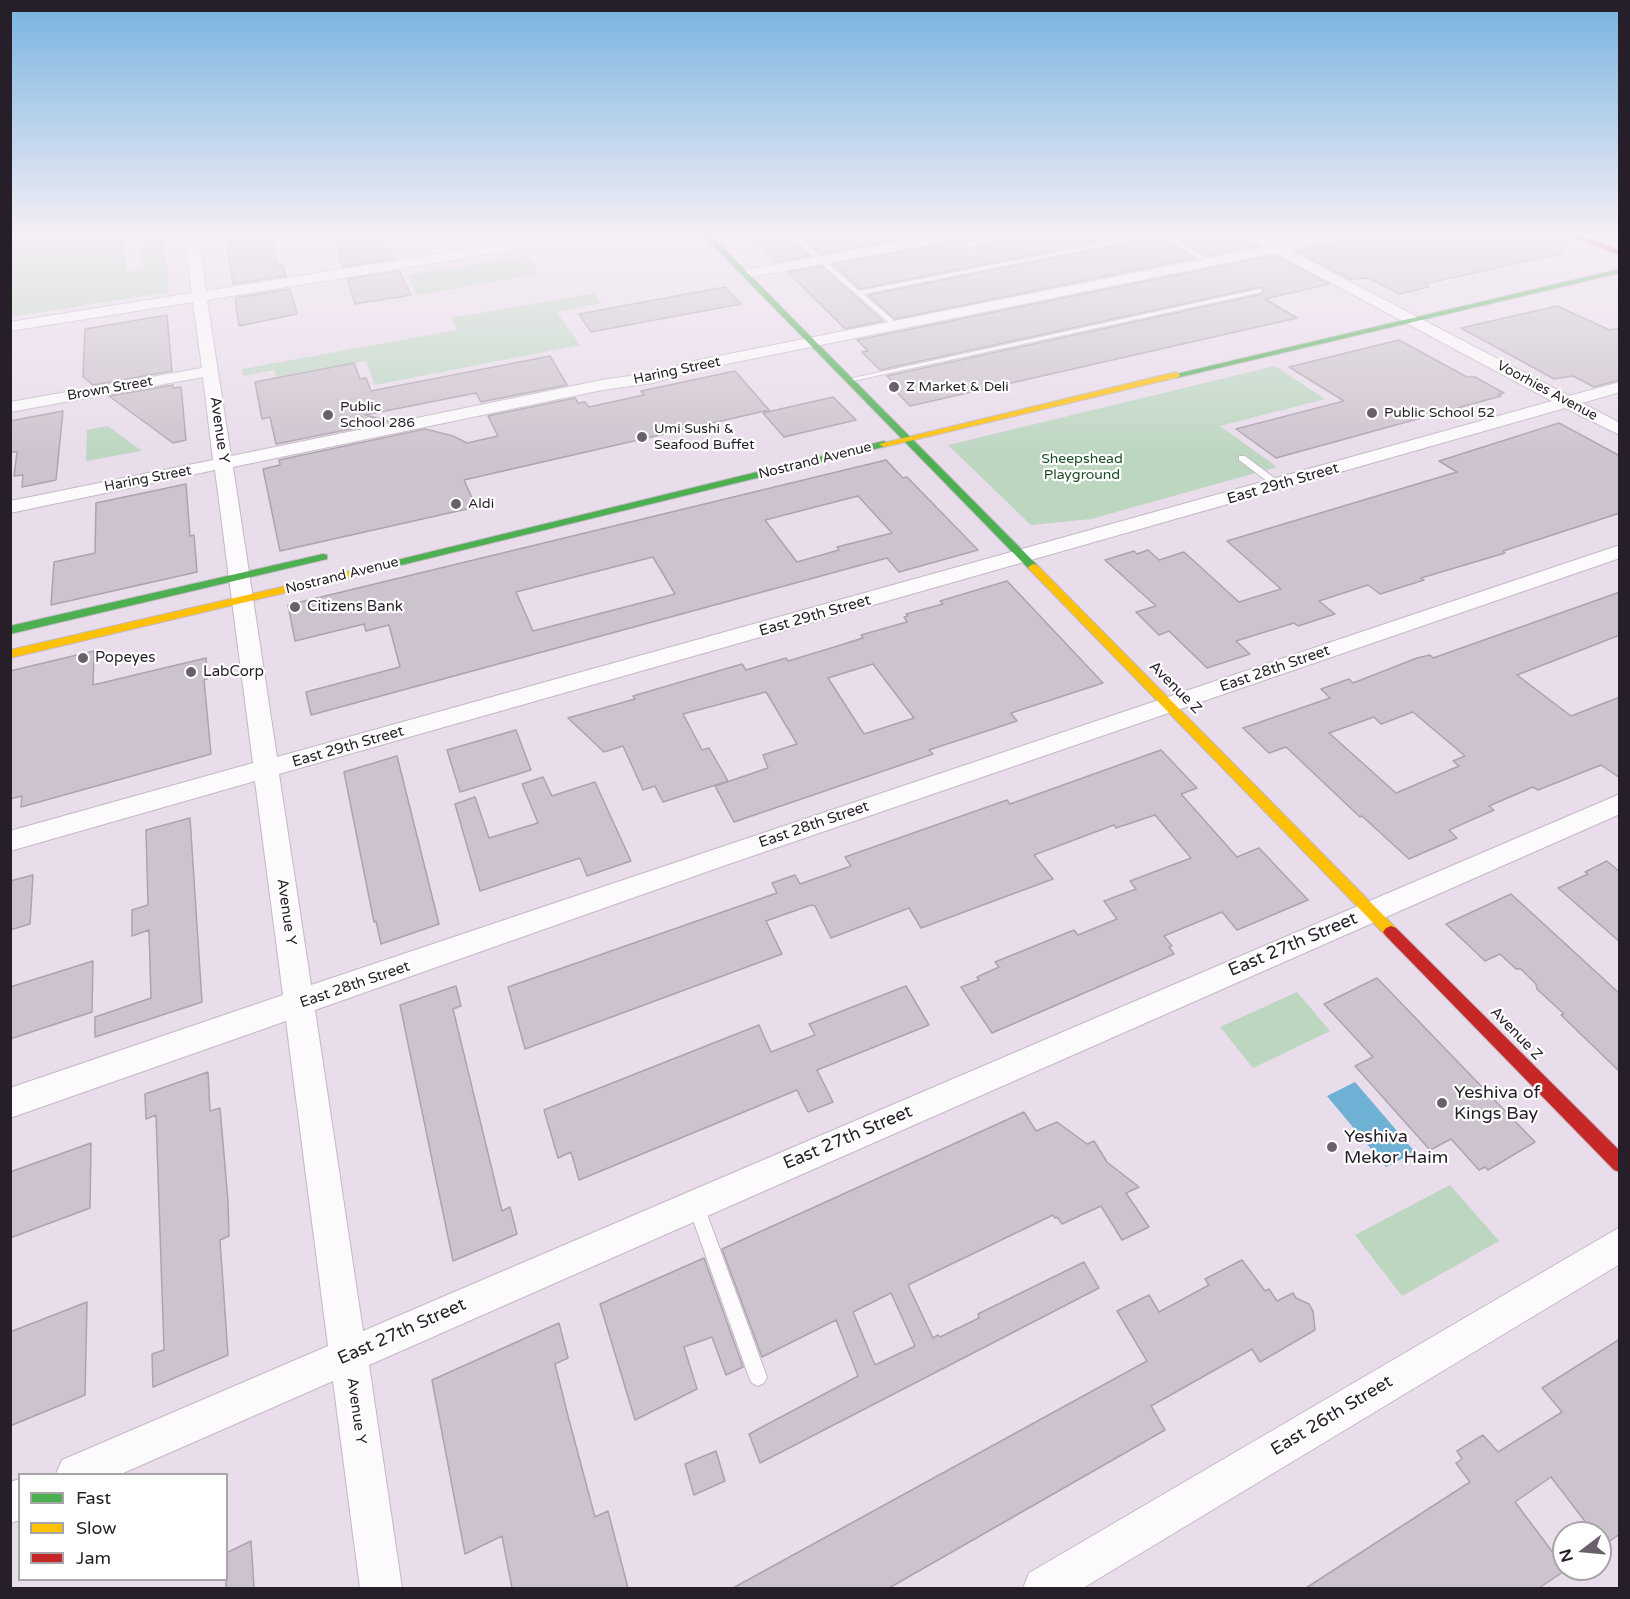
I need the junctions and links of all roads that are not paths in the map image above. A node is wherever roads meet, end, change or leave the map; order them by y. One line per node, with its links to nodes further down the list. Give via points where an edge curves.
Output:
1 (117, 310): 11 (street)
2 (202, 310): 14 (street, Avenue Y)
3 (779, 310): 13 (main road, Avenue Z)
4 (877, 310): 12 (lane)
5 (980, 310): 12 (street, Haring Street)
6 (1174, 310): 15 (lane)
7 (1398, 310): 9 (street, Voorhies Avenue)
8 (1416, 310): 9 (main road, Nostrand Avenue)
9 (1403, 312): 10 (main road, Nostrand Avenue); 17 (street, Voorhies Avenue); 22 (main road, Nostrand Avenue)
10 (1368, 315)
11 (10, 327)
12 (896, 327): 13 (street, Haring Street)
13 (812, 344): 15 (main road, Avenue Z); 24 (street, Haring Street)
14 (210, 370): 18 (street, Brown Street); 24 (street, Avenue Y)
15 (848, 380): 19 (main road, Avenue Z)
16 (1620, 387): 17 (street, East 29th Street)
17 (1568, 403): 21 (street, Voorhies Avenue); 25 (street, East 29th Street)
18 (10, 407)
19 (899, 424): 20 (main road, Nostrand Avenue); 22 (main road, Avenue Z)
20 (877, 429)
21 (1620, 430)
22 (906, 438): 29 (main road, Avenue Z); 30 (main road, Nostrand Avenue)
23 (1242, 458): 25 (lane)
24 (223, 463): 26 (street, Haring Street); 30 (street, Avenue Y)
25 (1278, 485): 29 (street, East 29th Street)
26 (10, 507)
27 (1620, 551): 33 (street, East 28th Street)
28 (340, 553): 30 (main road, Nostrand Avenue)
29 (1023, 558): 33 (main road, Avenue Z); 34 (street, East 29th Street)
30 (241, 589): 31 (main road, Nostrand Avenue); 32 (main road, Nostrand Avenue); 34 (street, Avenue Y)
31 (10, 630)
32 (10, 654)
33 (1169, 705): 37 (main road, Avenue Z); 38 (street, East 28th Street)
34 (266, 770): 36 (street, East 29th Street); 38 (street, Avenue Y)
35 (1620, 803): 37 (street, East 27th Street)
36 (10, 841)
37 (1371, 911): 40 (main road, Avenue Z); 41 (street, East 27th Street)
38 (299, 1004): 39 (street, East 28th Street); 43 (street, Avenue Y)
39 (10, 1103)
40 (1620, 1164)
41 (695, 1205): 43 (street, East 27th Street); 44 (lane)
42 (1620, 1244): 47 (street, East 26th Street)
43 (348, 1356): 45 (street, East 27th Street); 46 (street, Avenue Y)
44 (758, 1377)
45 (78, 1473)
46 (381, 1588)
47 (1044, 1588)

